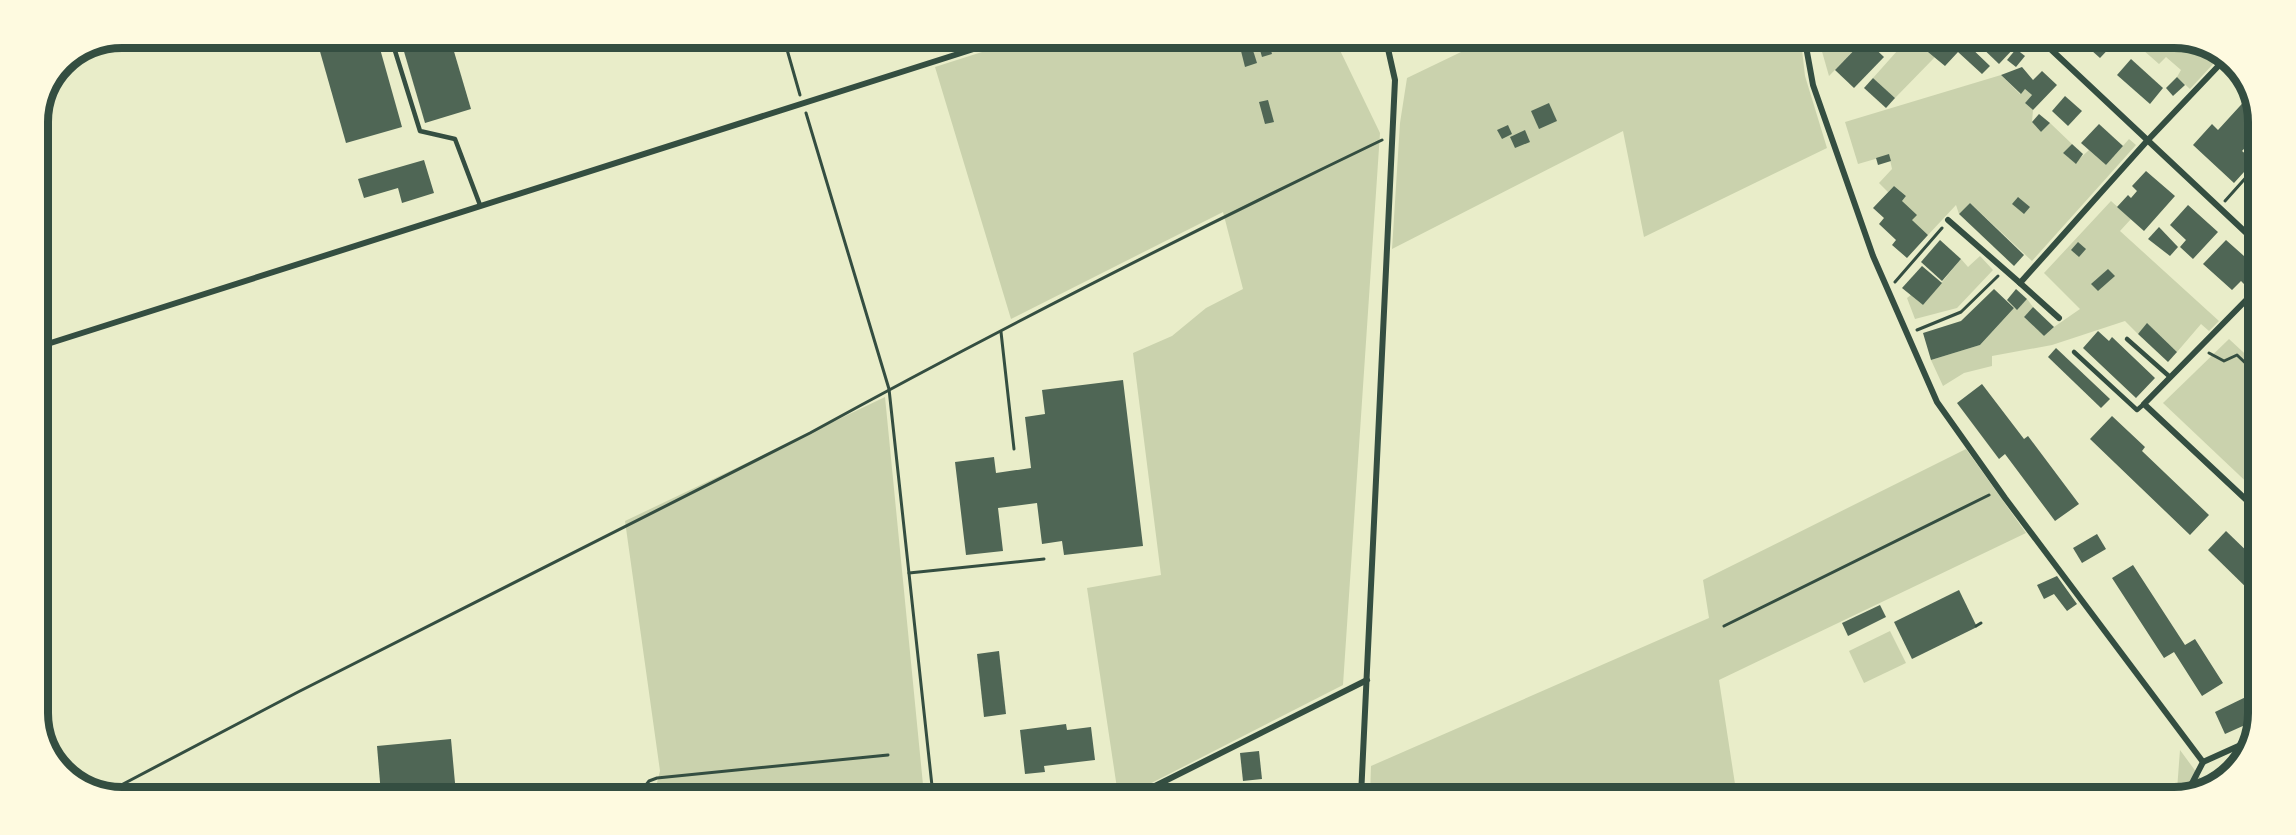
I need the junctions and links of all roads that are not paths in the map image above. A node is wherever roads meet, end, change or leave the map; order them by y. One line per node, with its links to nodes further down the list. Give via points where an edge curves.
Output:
1 (394, 48): 8 (lane, via 420,131 455,139)
2 (977, 48): 8 (street)
3 (1388, 48): 20 (street, via 1395,80)
4 (1806, 48): 22 (street, via 1813,85 1873,256 1937,402)
5 (2049, 48): 7 (street)
6 (2220, 64): 7 (street)
7 (2147, 141): 10 (street); 11 (street)
8 (480, 205): 15 (street)
9 (1948, 220): 11 (street)
10 (2248, 234)
11 (2020, 283): 13 (street)
12 (2248, 298): 17 (street)
13 (2059, 318)
14 (2127, 339): 17 (lane)
15 (48, 344)
16 (2074, 352): 18 (lane, via 2137,410)
17 (2170, 377): 18 (street)
18 (2144, 404): 19 (street)
19 (2248, 502)
20 (1367, 680): 24 (street); 25 (street)
21 (2240, 745): 22 (street)
22 (2203, 762): 23 (street)
23 (2189, 786)
24 (1153, 787)
25 (1361, 787)

